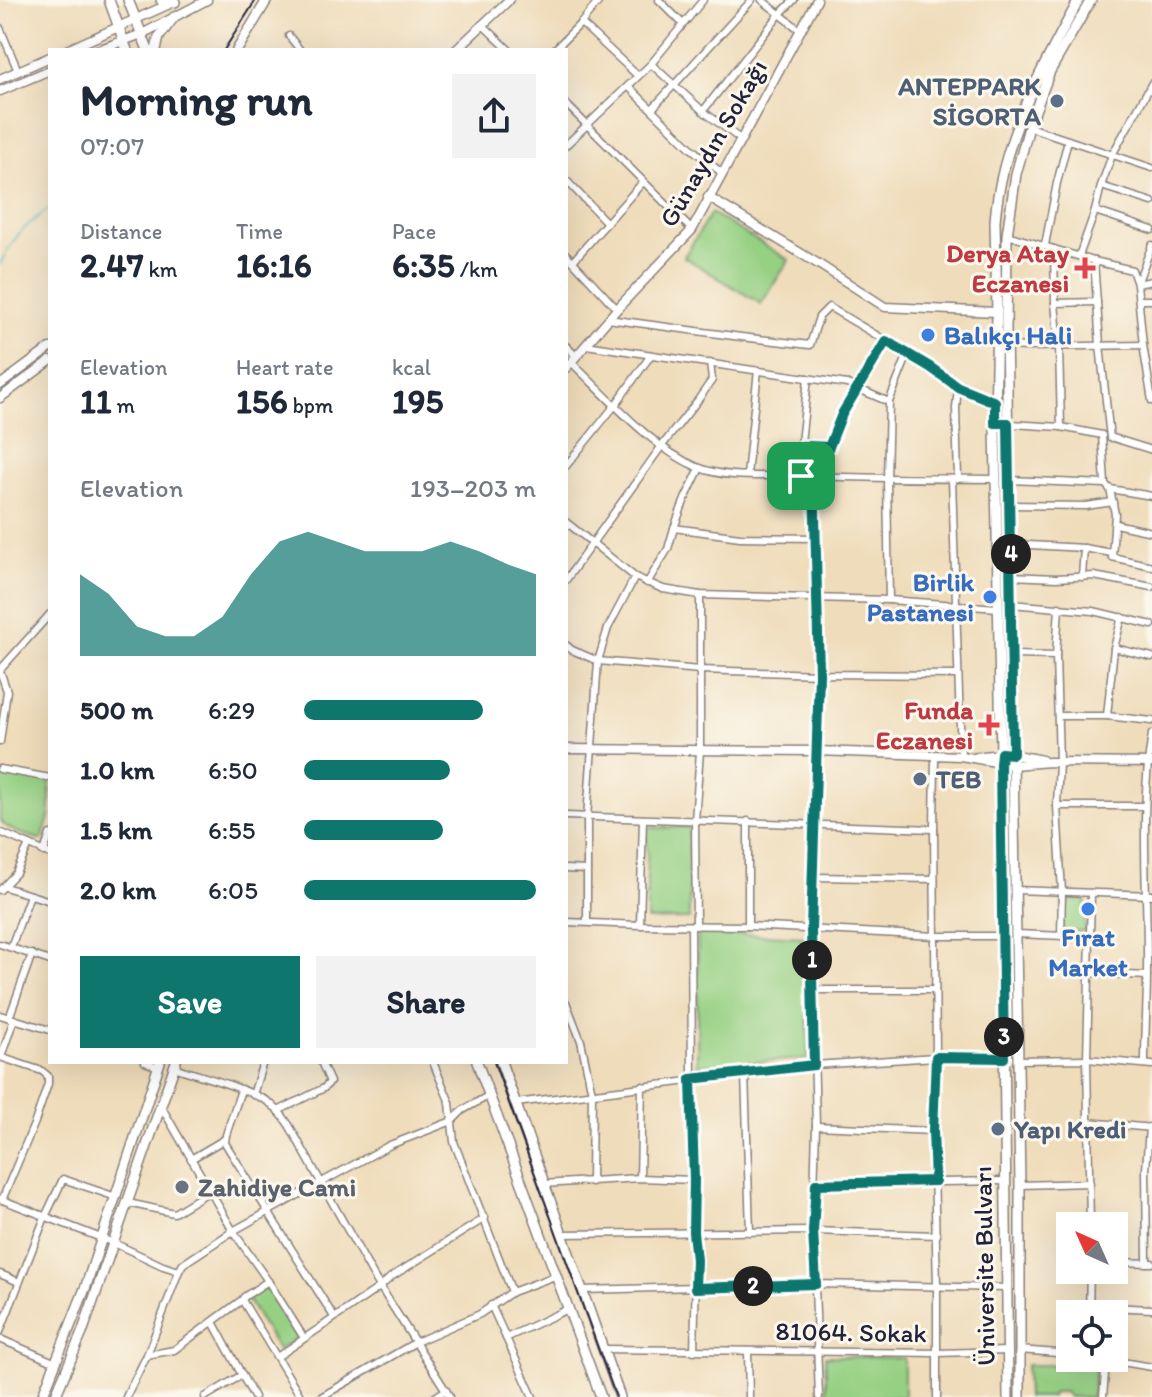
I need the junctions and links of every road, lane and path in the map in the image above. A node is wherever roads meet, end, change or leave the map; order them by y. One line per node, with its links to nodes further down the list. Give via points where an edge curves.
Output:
1 (109, 0): 23 (main road)
2 (128, 0): 19 (main road)
3 (161, 0): 15 (main road)
4 (207, 0): 18 (street)
5 (267, 0): 32 (main road)
6 (509, 0): 22 (street)
7 (600, 0): 20 (street)
8 (703, 0): 21 (street)
9 (752, 0): 44 (street)
10 (762, 0): 17 (street)
11 (794, 0): 17 (street)
12 (817, 0): 25 (street, Günaydın Sokağı)
13 (1079, 0): 84 (main road, Üniversite Bulvarı, via 1031,91 1008,154 996,206)
14 (1091, 0): 53 (main road, Üniversite Bulvarı, via 1050,71)
15 (177, 1): 19 (street)
16 (661, 1): 21 (street)
17 (780, 14): 25 (street); 51 (street)
18 (174, 17): 26 (street); 31 (main road)
19 (136, 19): 23 (street); 26 (main road)
20 (581, 23): 36 (street); 41 (street)
21 (683, 24): 38 (street)
22 (483, 25): 34 (street); 35 (street)
23 (118, 26): 28 (main road); 29 (street)
24 (0, 28): 39 (street)
25 (800, 30): 54 (street, Günaydın Sokağı)
26 (142, 34): 28 (street); 30 (main road)
27 (289, 36): 33 (street)
28 (126, 45)
29 (71, 48)
30 (147, 48)
31 (156, 48)
32 (238, 48)
33 (298, 48)
34 (458, 48)
35 (507, 48)
36 (556, 48)
37 (48, 58): 39 (street)
38 (651, 64): 41 (street); 44 (street)
39 (18, 71): 42 (street)
40 (48, 71): 46 (street)
41 (638, 76): 45 (street)
42 (0, 79)
43 (1152, 83): 47 (street)
44 (674, 85): 50 (street); 51 (street)
45 (628, 86): 50 (street); 52 (street)
46 (0, 91)
47 (1142, 100): 49 (street); 57 (street)
48 (568, 106): 52 (street)
49 (1152, 107)
50 (652, 109): 59 (street)
51 (703, 111): 54 (street)
52 (587, 124): 56 (street); 61 (street)
53 (1029, 127): 55 (street); 69 (main road, Üniversite Bulvarı)
54 (740, 139): 59 (street, Günaydın Sokağı)
55 (1068, 140): 57 (street); 70 (street)
56 (568, 143)
57 (1112, 155): 58 (street); 62 (street)
58 (1152, 168)
59 (722, 173): 63 (street, Günaydın Sokağı)
60 (568, 182): 66 (street)
61 (643, 182): 66 (street); 67 (street)
62 (1101, 186): 64 (street); 65 (street)
63 (708, 197): 67 (street, Günaydın Sokağı); 84 (street, via 885,307)
64 (1152, 202)
65 (1095, 211): 68 (street); 74 (street)
66 (607, 223): 75 (street)
67 (692, 230): 83 (street, Günaydın Sokağı)
68 (1152, 230)
69 (1007, 235): 70 (street); 92 (main road, Üniversite Bulvarı)
70 (1045, 245): 72 (street)
71 (1152, 245): 78 (street)
72 (1054, 249): 74 (street); 82 (street)
73 (568, 256): 75 (street)
74 (1079, 256): 76 (street)
75 (573, 261): 83 (street)
76 (1094, 261): 78 (street, via 1132,270); 81 (street)
77 (1152, 281): 78 (street)
78 (1137, 284): 79 (street)
79 (1139, 300): 80 (street); 87 (street)
80 (1152, 300)
81 (1097, 302): 82 (street); 90 (street)
82 (1055, 303): 93 (street)
83 (617, 309): 85 (street, Günaydın Sokağı)
84 (997, 312): 109 (main road, Üniversite Bulvarı)
85 (608, 319): 88 (street, via 810,345 819,317 829,307); 89 (street, Günaydın Sokağı)
86 (1152, 323): 87 (street)
87 (1141, 325): 91 (street)
88 (886, 341): 95 (street); 104 (street)
89 (586, 345): 96 (street); 99 (street, Günaydın Sokağı)
90 (1100, 345): 91 (street); 93 (street); 114 (street)
91 (1143, 345): 97 (street)
92 (1006, 346): 93 (street); 112 (main road, Üniversite Bulvarı)
93 (1059, 346): 113 (street)
94 (48, 349): 103 (street)
95 (908, 354): 105 (street); 108 (street)
96 (651, 355): 100 (street); 110 (street)
97 (1149, 361): 107 (street)
98 (48, 362): 106 (street)
99 (571, 362): 110 (street)
100 (710, 363): 101 (street); 116 (street, via 712,380)
101 (758, 370): 102 (street); 120 (street)
102 (808, 378): 104 (street); 115 (street)
103 (0, 385)
104 (856, 387): 108 (street); 115 (street, via 829,447)
105 (958, 387): 109 (street); 124 (street)
106 (0, 398)
107 (1152, 401)
108 (889, 402): 123 (street)
109 (995, 402): 111 (main road, Üniversite Bulvarı)
110 (616, 404): 116 (street); 118 (street)
111 (995, 423): 112 (street); 125 (main road, Üniversite Bulvarı)
112 (1008, 423): 113 (street); 126 (main road, Üniversite Bulvarı)
113 (1061, 427): 114 (street)
114 (1106, 436): 117 (street); 127 (street)
115 (804, 446): 121 (street)
116 (661, 447): 119 (street); 136 (street)
117 (1152, 450)
118 (568, 464)
119 (700, 468): 120 (street); 133 (street)
120 (747, 475): 121 (street)
121 (801, 476): 122 (street)
122 (814, 477): 123 (street); 135 (street)
123 (887, 479): 124 (street); 149 (street)
124 (955, 479): 125 (street); 150 (street)
125 (997, 479): 153 (main road, Üniversite Bulvarı)
126 (1009, 480): 127 (street); 130 (main road, Üniversite Bulvarı)
127 (1108, 486): 128 (street); 129 (street)
128 (1152, 496)
129 (1113, 502): 130 (street); 132 (street)
130 (1010, 505): 137 (main road, Üniversite Bulvarı)
131 (568, 523): 136 (street)
132 (1115, 524): 134 (street); 139 (street)
133 (674, 528): 135 (street, via 740,537); 145 (street)
134 (1152, 532)
135 (815, 538): 148 (street)
136 (592, 541): 142 (street); 143 (street)
137 (1011, 544): 138 (street); 141 (main road, Üniversite Bulvarı)
138 (1084, 548): 139 (street); 144 (street)
139 (1112, 553): 140 (street)
140 (1152, 566)
141 (1011, 576): 144 (street); 151 (main road, Üniversite Bulvarı)
142 (568, 577)
143 (635, 577): 145 (street); 162 (street, via 608,628)
144 (1082, 577): 146 (street)
145 (647, 583): 147 (street)
146 (1152, 587)
147 (700, 595): 148 (street); 164 (street)
148 (817, 599): 149 (street); 165 (street)
149 (889, 600): 150 (street)
150 (954, 603): 153 (street); 166 (street)
151 (1011, 604): 152 (street); 159 (main road, Üniversite Bulvarı)
152 (1059, 607): 155 (street); 160 (street)
153 (998, 608): 179 (main road, Üniversite Bulvarı)
154 (48, 616): 163 (street)
155 (1122, 617): 156 (street); 158 (street)
156 (1152, 625)
157 (568, 647): 162 (street)
158 (1114, 648): 161 (street); 168 (street)
159 (1012, 655): 160 (street); 176 (main road, Üniversite Bulvarı)
160 (1056, 656): 167 (street)
161 (1152, 657)
162 (598, 661): 164 (street); 173 (street)
163 (0, 670): 171 (street, via 7,699)
164 (700, 670): 165 (street); 174 (street)
165 (819, 674): 166 (street); 175 (street)
166 (957, 675): 178 (street)
167 (1058, 716): 168 (street); 180 (street)
168 (1107, 716): 169 (street)
169 (1152, 721)
170 (1152, 734): 181 (street)
171 (0, 742)
172 (568, 749): 173 (street)
173 (592, 750): 174 (street); 188 (street)
174 (700, 751): 175 (street); 190 (street)
175 (816, 751): 177 (street); 192 (street)
176 (1013, 754): 179 (street); 180 (street); 182 (main road, Üniversite Bulvarı)
177 (935, 756): 178 (street); 194 (street)
178 (961, 756): 179 (street)
179 (1001, 759): 182 (street); 217 (main road, Üniversite Bulvarı)
180 (1054, 762): 181 (street); 182 (street); 185 (street)
181 (1150, 762): 186 (street)
182 (1013, 765): 203 (main road, Üniversite Bulvarı)
183 (0, 769): 184 (street)
184 (48, 778)
185 (1057, 806): 186 (street); 204 (street)
186 (1144, 806): 193 (street)
187 (568, 816): 188 (street)
188 (587, 818): 189 (street); 199 (street)
189 (643, 819): 190 (street); 211 (street)
190 (695, 821): 191 (street); 212 (street)
191 (748, 821): 192 (street); 213 (street)
192 (813, 824): 194 (street); 200 (street)
193 (1148, 825): 207 (street)
194 (934, 829): 201 (street)
195 (0, 832): 196 (street)
196 (29, 845): 197 (street); 202 (street)
197 (47, 853)
198 (568, 869): 199 (street)
199 (587, 870): 210 (street)
200 (814, 877): 201 (street); 214 (street)
201 (934, 879): 216 (street)
202 (2, 889): 206 (street)
203 (1015, 890): 204 (street); 215 (main road, Üniversite Bulvarı)
204 (1062, 892): 205 (street); 218 (street)
205 (1091, 893): 207 (street); 219 (street)
206 (30, 895): 208 (street); 221 (street)
207 (1148, 895): 225 (street)
208 (48, 900)
209 (568, 922): 210 (street)
210 (587, 922): 211 (street)
211 (640, 925): 212 (street)
212 (694, 926): 213 (street); 248 (street)
213 (748, 926): 214 (street)
214 (811, 929): 216 (street); 226 (street)
215 (1016, 934): 218 (street); 237 (main road, Üniversite Bulvarı)
216 (936, 936): 217 (street); 227 (street)
217 (1003, 936): 235 (main road, Üniversite Bulvarı)
218 (1061, 936): 219 (street)
219 (1089, 937): 224 (street)
220 (0, 944): 221 (street)
221 (11, 947): 222 (street)
222 (32, 954): 223 (street); 230 (street)
223 (48, 960)
224 (1089, 973): 225 (street); 236 (street)
225 (1149, 973): 231 (street)
226 (813, 990): 227 (street); 246 (street)
227 (935, 990): 234 (street)
228 (568, 1007): 251 (street)
229 (0, 1015): 230 (street)
230 (12, 1018): 232 (street); 233 (street)
231 (1149, 1020): 245 (street)
232 (48, 1029)
233 (0, 1057): 277 (street, via 48,1076 35,1122)
234 (936, 1057): 235 (street); 246 (street); 261 (street)
235 (1004, 1058): 268 (main road, Üniversite Bulvarı)
236 (1087, 1059): 237 (street); 245 (street); 258 (street)
237 (1018, 1060): 274 (main road, Üniversite Bulvarı)
238 (159, 1064): 276 (main road)
239 (175, 1064): 250 (street); 255 (main road)
240 (262, 1064): 252 (street)
241 (322, 1064): 256 (street, via 330,1082)
242 (434, 1064): 257 (street)
243 (478, 1064): 253 (main road)
244 (502, 1064): 254 (main road)
245 (1148, 1064)
246 (814, 1065): 247 (street); 259 (street)
247 (745, 1073): 248 (street); 286 (street)
248 (691, 1079): 249 (street); 266 (street)
249 (642, 1086): 251 (street); 265 (street)
250 (241, 1090): 252 (street); 262 (street)
251 (592, 1093): 254 (street); 270 (street)
252 (253, 1095): 256 (street)
253 (488, 1096): 257 (street); 295 (main road)
254 (516, 1103): 272 (main road)
255 (161, 1106): 263 (street); 278 (main road)
256 (278, 1111): 269 (street)
257 (452, 1121): 269 (street, via 390,1145); 282 (street, via 454,1142)
258 (1088, 1122): 260 (street); 271 (street)
259 (816, 1126): 261 (street); 273 (street)
260 (1150, 1128): 264 (street)
261 (933, 1131): 267 (street)
262 (225, 1139): 263 (street); 279 (street)
263 (191, 1159): 275 (street)
264 (1149, 1170): 292 (street)
265 (640, 1178): 266 (street); 270 (street)
266 (694, 1180): 285 (street)
267 (935, 1181): 268 (street); 273 (street); 288 (street)
268 (1005, 1181): 302 (main road, Üniversite Bulvarı)
269 (322, 1182): 279 (street); 300 (street)
270 (591, 1182): 272 (street)
271 (1090, 1183): 274 (street); 280 (street)
272 (543, 1184): 287 (main road)
273 (816, 1184): 284 (street)
274 (1020, 1185): 318 (main road, Üniversite Bulvarı)
275 (210, 1191): 278 (street, via 174,1213); 283 (street)
276 (116, 1197): 281 (street, via 63,1179); 289 (main road)
277 (1, 1199): 281 (street)
278 (128, 1203): 290 (main road)
279 (268, 1212): 283 (street); 310 (street)
280 (1090, 1212)
281 (45, 1217): 289 (street); 297 (street)
282 (485, 1218): 300 (street); 304 (street)
283 (233, 1231): 293 (street); 296 (street)
284 (813, 1231): 286 (street); 288 (street); 298 (street)
285 (693, 1232): 286 (street); 287 (street); 301 (street)
286 (750, 1232)
287 (562, 1234): 303 (main road)
288 (937, 1235): 299 (street)
289 (102, 1239): 290 (street); 327 (main road)
290 (114, 1243): 293 (street); 335 (main road)
291 (1128, 1262): 292 (street)
292 (1150, 1263)
293 (179, 1271): 325 (street)
294 (0, 1274): 297 (street)
295 (555, 1276): 304 (street); 307 (main road)
296 (268, 1281): 305 (street); 313 (street)
297 (19, 1282): 312 (street)
298 (816, 1284): 299 (street); 301 (street); 321 (street)
299 (937, 1285): 302 (street); 323 (street)
300 (380, 1287): 310 (street); 316 (street)
301 (695, 1288): 303 (street); 319 (street)
302 (1006, 1288): 322 (main road, Üniversite Bulvarı)
303 (582, 1290): 317 (main road)
304 (512, 1292): 306 (street)
305 (242, 1300): 311 (street); 326 (street)
306 (491, 1305): 314 (street); 316 (street)
307 (568, 1309): 314 (street); 344 (main road)
308 (1128, 1309): 309 (street)
309 (1152, 1309)
310 (334, 1317): 313 (street)
311 (213, 1322): 325 (street, via 174,1350); 331 (street)
312 (0, 1332)
313 (304, 1338): 326 (street)
314 (506, 1338): 343 (street)
315 (0, 1339): 327 (street)
316 (416, 1342): 332 (street); 333 (street)
317 (604, 1349): 319 (street, 81064. Sokak); 345 (main road)
318 (1019, 1350): 324 (street); 350 (main road, Üniversite Bulvarı)
319 (694, 1351): 320 (street, 81064. Sokak)
320 (748, 1351): 321 (street, 81064. Sokak); 346 (street)
321 (818, 1351): 323 (street, 81064. Sokak); 347 (street)
322 (1007, 1351): 323 (street, 81064. Sokak); 349 (main road, Üniversite Bulvarı)
323 (938, 1353): 348 (street)
324 (1056, 1353)
325 (147, 1355): 336 (street)
326 (277, 1357): 339 (street)
327 (56, 1363): 334 (main road)
328 (1128, 1364): 329 (street)
329 (1152, 1367)
330 (1105, 1372): 351 (street)
331 (242, 1375): 337 (street); 338 (street)
332 (337, 1387): 340 (street); 341 (street)
333 (448, 1394): 342 (street)
334 (42, 1397)
335 (55, 1397)
336 (126, 1397)
337 (205, 1397)
338 (254, 1397)
339 (301, 1397)
340 (321, 1397)
341 (343, 1397)
342 (435, 1397)
343 (533, 1397)
344 (601, 1397)
345 (620, 1397)
346 (749, 1397)
347 (819, 1397)
348 (937, 1397)
349 (1008, 1397)
350 (1020, 1397)
351 (1103, 1397)

